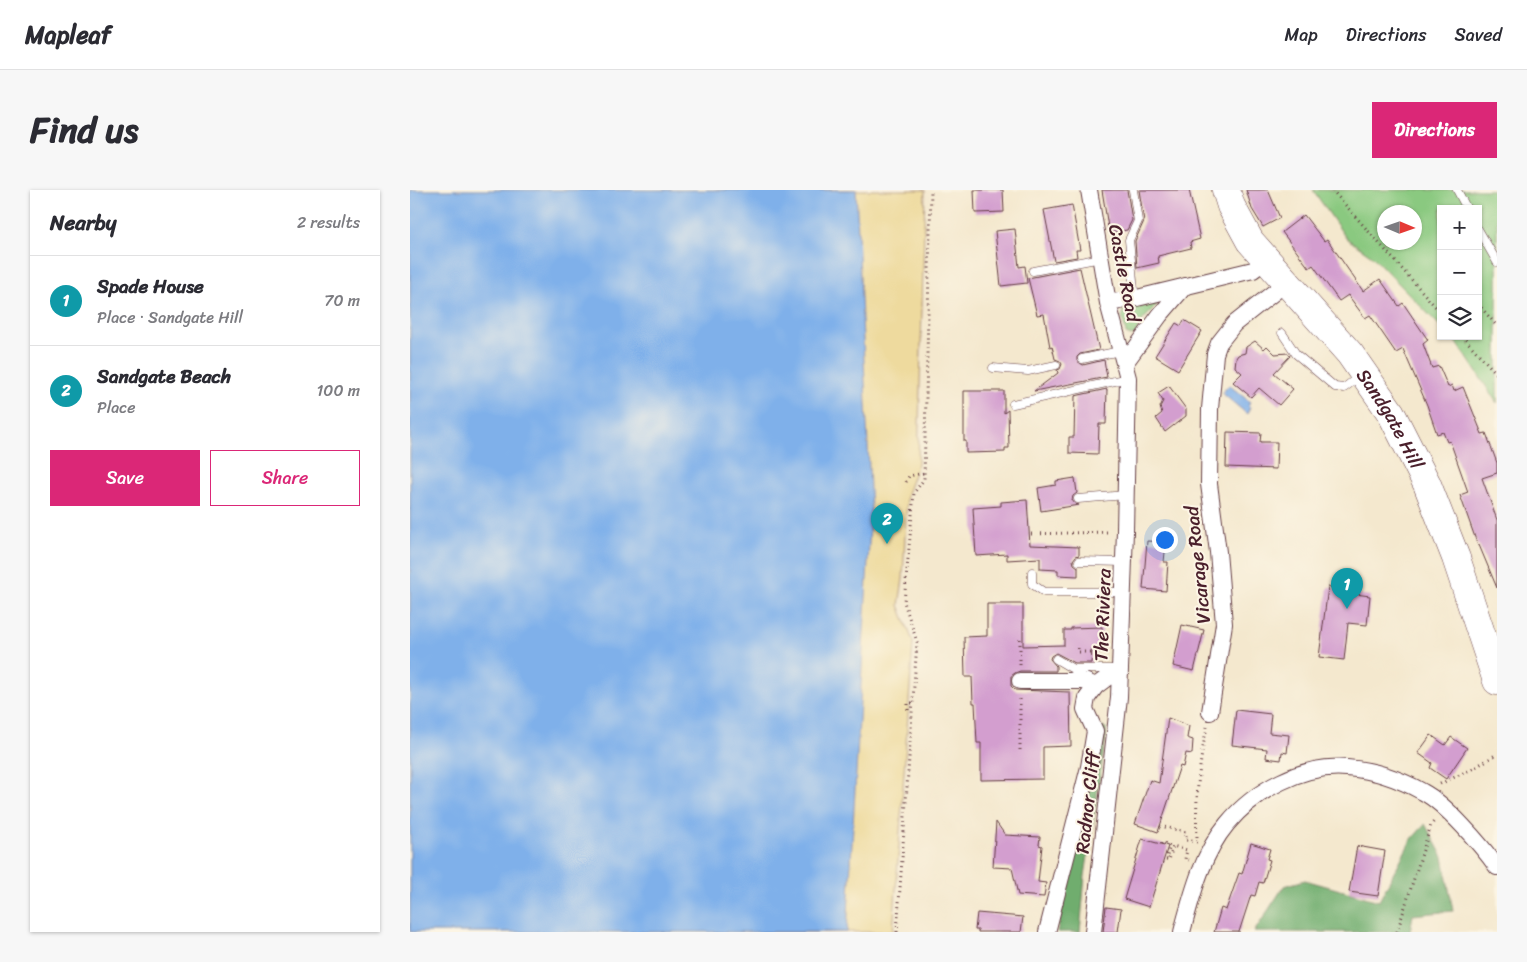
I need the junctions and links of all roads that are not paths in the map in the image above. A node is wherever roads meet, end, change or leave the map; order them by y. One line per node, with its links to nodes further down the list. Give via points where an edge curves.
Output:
1 (1089, 190): 7 (street, Castle Road)
2 (1133, 190): 13 (lane, via 1138,221 1129,240)
3 (1226, 190): 8 (highway, Sandgate Hill, via 1243,229)
4 (1457, 190): 5 (lane)
5 (1465, 205)
6 (1482, 236): 9 (lane)
7 (1101, 258): 10 (lane); 14 (street, Castle Road)
8 (1266, 260): 11 (highway, Sandgate Hill); 12 (street, via 1253,270)
9 (1497, 262)
10 (1033, 271)
11 (1287, 282): 20 (highway, Sandgate Hill); 33 (street, Vicarage Road, via 1234,324 1219,343 1216,354 1210,409 1208,484 1224,624)
12 (1185, 286): 13 (street); 17 (street)
13 (1137, 298): 14 (street)
14 (1108, 303): 17 (street, Castle Road)
15 (1282, 333): 20 (lane, via 1296,354 1335,387 1344,388)
16 (1082, 359): 17 (lane)
17 (1124, 364): 21 (lane); 22 (street, The Riviera)
18 (1056, 365): 19 (lane, via 1028,372)
19 (993, 368)
20 (1364, 372): 31 (highway, Sandgate Hill, via 1392,413 1427,484 1456,558)
21 (1013, 404)
22 (1126, 495): 23 (lane); 25 (street, The Riviera)
23 (1078, 499)
24 (1079, 561): 25 (lane)
25 (1124, 562): 27 (street, The Riviera)
26 (1032, 572): 27 (lane, via 1032,584 1044,592)
27 (1122, 592): 29 (street, The Riviera)
28 (1056, 659): 29 (lane, via 1073,669)
29 (1120, 665): 32 (street, The Riviera); 36 (street, Radnor Cliff)
30 (1020, 681): 32 (street, via 1084,682)
31 (1497, 681)
32 (1096, 686): 35 (street, The Riviera, via 1085,709 1095,731 1089,767)
33 (1210, 712)
34 (1497, 867): 37 (street, via 1444,807 1424,792 1369,770 1345,767 1320,769 1292,777 1268,789 1227,824 1200,868)
35 (1047, 932)
36 (1093, 932)
37 (1182, 932)

